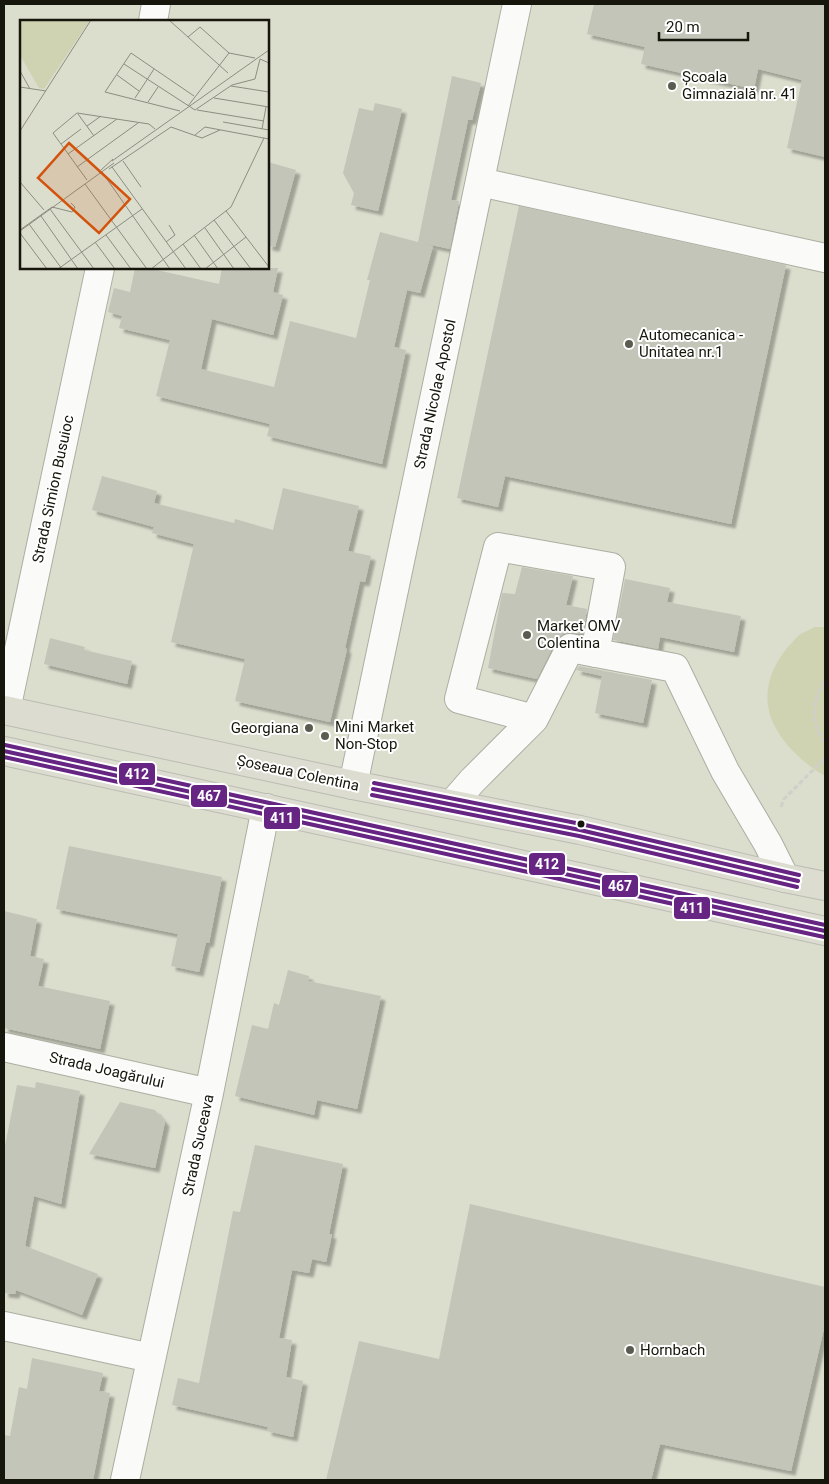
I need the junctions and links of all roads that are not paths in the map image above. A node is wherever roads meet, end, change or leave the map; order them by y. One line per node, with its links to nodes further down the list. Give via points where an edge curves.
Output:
1 (156, 4): 3 (street)
2 (517, 4): 4 (street, Strada Nicolae Apostol)
3 (152, 20)
4 (480, 182): 5 (street); 11 (street, Strada Nicolae Apostol)
5 (825, 258)
6 (100, 269): 8 (street, Strada Simion Busuioc)
7 (595, 653): 9 (street, via 570,648); 9 (street, via 611,568 498,547 459,699); 14 (street, via 675,668 725,771)
8 (4, 710): 11 (main road, Șoseaua Colentina)
9 (534, 719): 12 (street)
10 (4, 751): 13 (main road)
11 (353, 785): 12 (main road, Șoseaua Colentina)
12 (452, 804): 14 (main road, Șoseaua Colentina)
13 (266, 808): 16 (main road); 18 (street, Strada Suceava)
14 (785, 878): 15 (main road, Șoseaua Colentina)
15 (825, 886)
16 (825, 931)
17 (4, 1047): 18 (street, Strada Joagărului)
18 (210, 1093): 20 (street, Strada Suceava)
19 (4, 1326): 20 (street)
20 (151, 1358): 21 (street, Strada Suceava)
21 (125, 1480)

